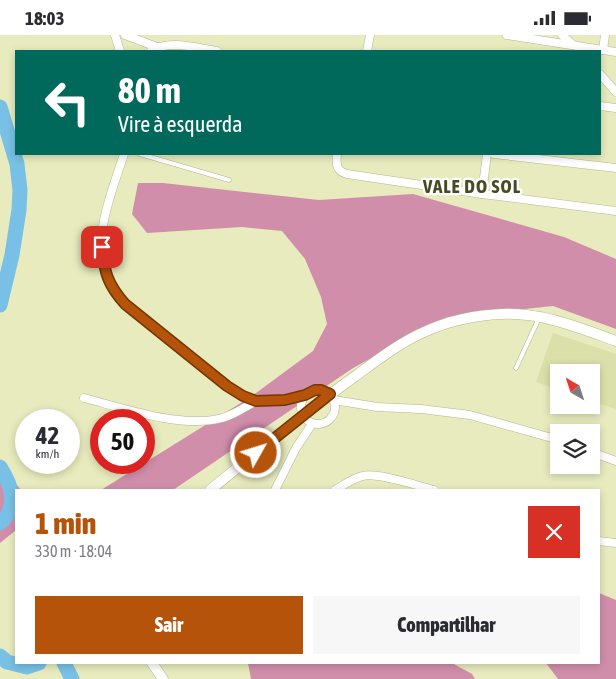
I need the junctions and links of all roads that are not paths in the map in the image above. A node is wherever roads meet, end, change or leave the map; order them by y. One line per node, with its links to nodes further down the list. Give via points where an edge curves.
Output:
1 (115, 35): 9 (street)
2 (125, 35): 8 (street)
3 (370, 35): 11 (street)
4 (507, 35): 7 (street)
5 (562, 35): 7 (street)
6 (605, 35): 12 (street)
7 (576, 48): 12 (street)
8 (154, 49): 10 (street, via 186,47)
9 (120, 50)
10 (209, 50)
11 (367, 50)
12 (603, 50): 13 (street)
13 (616, 52)
14 (601, 75): 15 (street)
15 (616, 92)
16 (601, 106): 17 (street)
17 (616, 108)
18 (124, 155): 33 (street, via 106,204 102,236 107,280 125,304 209,373)
19 (143, 155): 24 (lane)
20 (337, 155): 25 (street, via 337,167 341,172)
21 (487, 155): 25 (street)
22 (503, 155): 23 (street)
23 (616, 168)
24 (229, 181)
25 (482, 194): 26 (street)
26 (616, 211)
27 (539, 317): 28 (main road); 29 (lane); 31 (main road, via 502,314 443,324 400,345)
28 (616, 341)
29 (516, 368)
30 (305, 395): 31 (street, via 321,390); 33 (street, via 285,400); 34 (street, via 300,406)
31 (332, 397): 34 (main road); 35 (street, via 335,409 330,417); 36 (street, via 377,407 470,415)
32 (84, 398): 33 (street, via 170,419 194,421 221,418)
33 (256, 401)
34 (303, 416): 35 (street); 39 (main road)
35 (312, 424): 40 (street)
36 (550, 438)
37 (600, 455): 38 (street)
38 (616, 461)
39 (211, 489)
40 (276, 489)
41 (337, 489): 42 (street, via 364,475)
42 (430, 489)
43 (600, 541): 44 (street)
44 (616, 543)
45 (153, 664): 46 (main road)
46 (163, 679)

